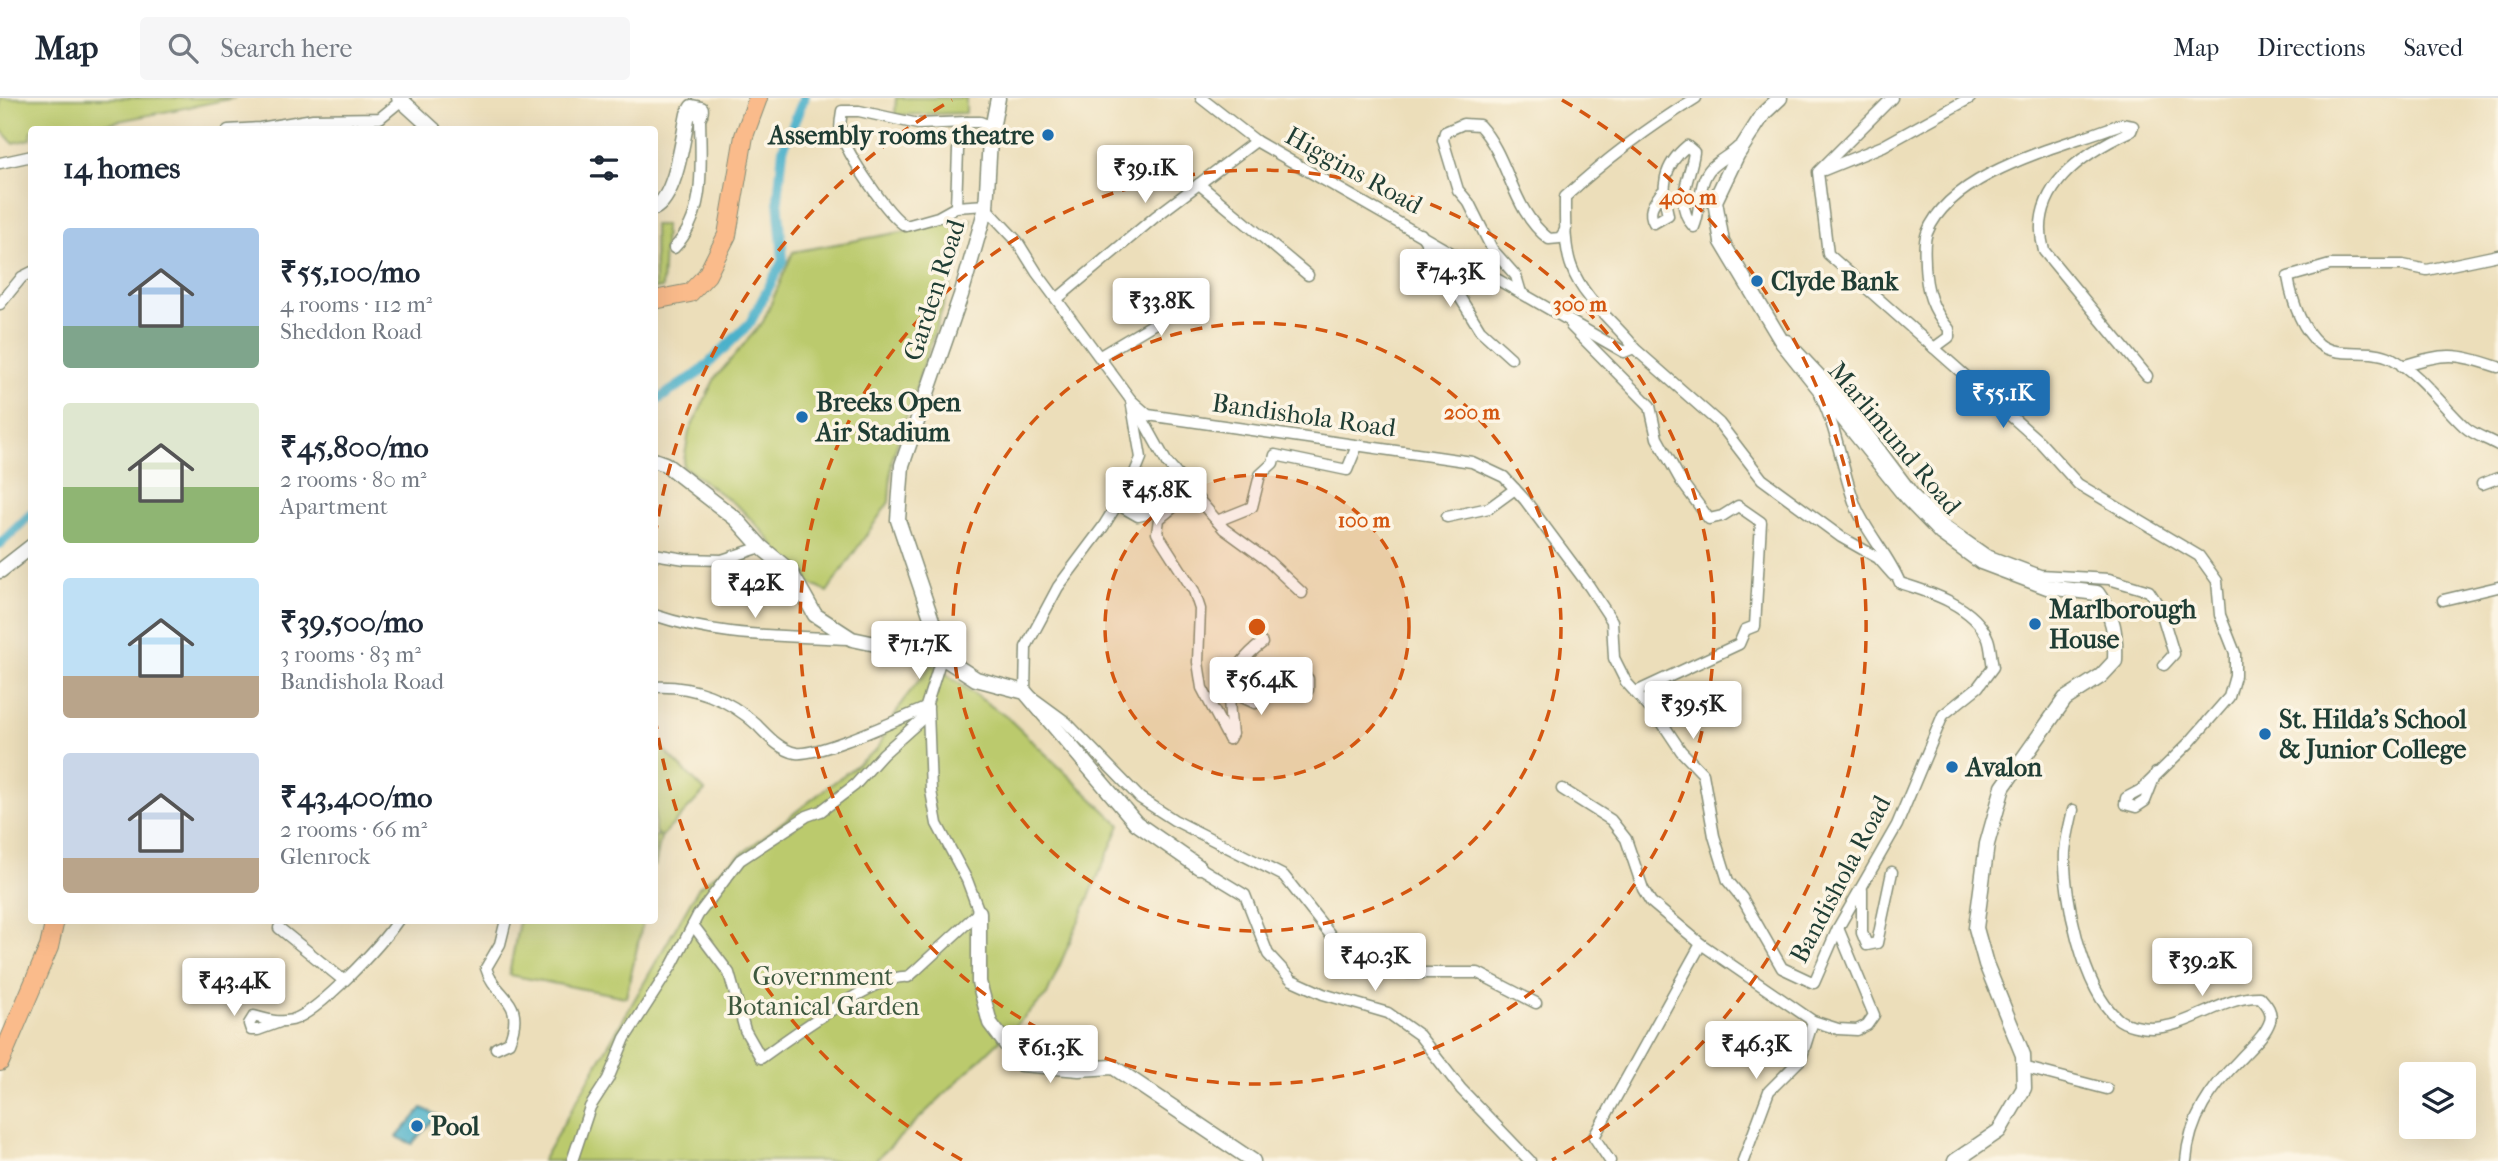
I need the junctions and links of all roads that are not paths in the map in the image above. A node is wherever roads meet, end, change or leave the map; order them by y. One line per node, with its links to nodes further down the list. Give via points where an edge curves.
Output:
1 (758, 98): 32 (main road, via 744,136 727,234 708,275 690,293)
2 (998, 98): 13 (street, Garden Road)
3 (1201, 98): 15 (street, Higgins Road)
4 (1696, 98): 24 (street, via 1598,166 1565,197)
5 (1780, 98): 14 (street, Marlimund Road)
6 (1892, 98): 18 (street)
7 (1970, 98): 18 (street, via 1883,146)
8 (400, 99): 11 (street, via 380,118 313,119); 12 (street)
9 (701, 107): 21 (street, via 692,107 688,114 676,172); 26 (street, via 700,191 686,236)
10 (967, 122): 13 (street); 23 (street, via 958,150); 23 (street, via 918,124 842,111 840,132 869,187 898,222 906,226 938,218)
11 (272, 126)
12 (430, 126)
13 (993, 127): 22 (street, Garden Road)
14 (1755, 130): 20 (street, via 1710,169 1694,227 1685,218 1684,184 1694,152 1687,146 1676,155); 36 (street, Marlimund Road, via 1715,201 1722,242)
15 (1256, 141): 19 (street); 25 (street, Higgins Road)
16 (28, 157): 17 (street)
17 (0, 163)
18 (1818, 172): 38 (street, via 1828,254)
19 (1199, 184): 29 (street); 33 (street)
20 (1662, 192)
21 (658, 206)
22 (986, 206): 23 (street); 33 (street, Bandishola Road); 67 (street, Garden Road, via 961,295 902,465 898,520)
23 (957, 207)
24 (1566, 229): 30 (street, via 1560,238 1549,239 1534,228 1492,138 1479,125 1463,124 1445,132 1443,140 1458,190 1492,249 1516,276); 37 (street, via 1572,268)
25 (1420, 232): 30 (street, Higgins Road); 40 (street, via 1480,330)
26 (674, 248)
27 (2498, 255): 41 (street, via 2427,270 2403,265 2330,265 2288,277 2303,323 2320,345 2390,357)
28 (28, 274): 34 (street)
29 (1308, 275)
30 (1521, 293): 35 (street, Higgins Road)
31 (1141, 298): 39 (street, via 1157,322)
32 (658, 299)
33 (1057, 299): 39 (street, Bandishola Road)
34 (0, 304)
35 (1562, 316): 37 (street, Higgins Road, via 1624,352); 73 (street, via 1650,406 1657,438 1709,519 1738,506 1761,522 1755,625 1745,630 1740,644)
36 (1777, 331): 43 (street, Marlimund Road); 68 (street, via 1839,395 1915,496 1944,525 1987,555 2040,575 2109,579 2149,592 2160,608 2174,654)
37 (1634, 348): 60 (street, via 1719,423 1762,479 1878,558)
38 (1934, 348): 44 (street, via 1949,337 1949,329 1930,300 1924,246 1928,232 1950,201 1994,172 2121,124 2133,126 2131,131 2081,156 2059,179 2042,215 2039,234 2044,251); 75 (street, via 2040,442 2078,484 2199,556 2217,581 2220,615 2235,653 2229,697)
39 (1100, 356): 45 (street, Bandishola Road)
40 (1511, 358)
41 (2402, 366): 42 (street, via 2457,354); 46 (street, via 2467,429)
42 (2498, 367)
43 (1811, 376): 60 (street, via 1829,413 1857,509 1891,560); 95 (street, Marlimund Road, via 1907,498 1941,533 1981,562 2025,579 2097,593 2110,611 2116,631 2115,661 2065,699 2003,787 1987,844 1976,928 2023,1055)
44 (2147, 376)
45 (1131, 400): 47 (street, Bandishola Road, via 1149,415); 51 (street, via 1167,463); 53 (street, via 1141,458)
46 (2498, 445)
47 (1357, 446): 52 (street, Bandishola Road, via 1472,462 1504,477); 55 (street, via 1347,470 1275,455 1260,475 1252,507)
48 (660, 462): 56 (street, via 736,519)
49 (2498, 478): 50 (street)
50 (2482, 484)
51 (1190, 488): 53 (street, via 1138,516); 55 (street); 71 (street, via 1159,519 1157,533 1194,591 1200,610 1202,688 1228,739 1232,734)
52 (1515, 489): 54 (street, via 1489,508); 73 (street, Bandishola Road, via 1612,621 1614,658)
53 (1117, 504): 72 (street, via 1058,587 1026,647)
54 (1447, 517)
55 (1217, 521): 62 (street)
56 (761, 547): 58 (street, via 722,560); 65 (street, via 790,570 816,615)
57 (28, 549): 59 (street)
58 (658, 555)
59 (0, 571)
60 (1900, 583): 80 (street, Bandishola Road, via 1939,595 1978,622 1988,639 1993,667 1978,687 1943,715 1897,825)
61 (2498, 587): 63 (street)
62 (1302, 593)
63 (2442, 600)
64 (658, 616): 65 (street, via 740,635)
65 (852, 639): 67 (street)
66 (1262, 643): 71 (street, via 1241,661)
67 (941, 658): 72 (street, via 976,679); 74 (street)
68 (2164, 665)
69 (658, 688): 74 (street, via 707,694 734,707 775,743 796,753 818,750)
70 (1308, 690): 71 (street, via 1308,679 1300,677 1255,703)
71 (1229, 691)
72 (1026, 692): 78 (street, via 1136,823); 90 (street, via 1066,722 1140,798 1284,876 1336,942 1353,954 1408,973 1478,973)
73 (1636, 692): 87 (street, Bandishola Road, via 1703,774 1728,881 1782,968 1814,983)
74 (928, 707): 81 (street, via 930,780 937,824); 85 (street, via 922,719 855,785 740,860)
75 (2156, 773)
76 (1562, 789): 88 (street, via 1611,820 1626,839 1651,902)
77 (2073, 810): 103 (street, via 2065,851 2075,940 2103,1002 2118,1020 2151,1028 2187,1021 2248,997 2260,997 2268,1006 2271,1018 2263,1035 2231,1068 2192,1123)
78 (1199, 867): 99 (street, via 1245,895 1268,954 1292,980 1388,1013 1419,1035 1461,1089)
79 (1892, 872): 80 (street, via 1877,943 1867,945 1861,933)
80 (1862, 887): 87 (street, Bandishola Road)
81 (979, 912): 85 (street, via 908,977 899,976 855,996 761,1058 745,1030 729,973); 98 (street, via 979,982 990,1023 1021,1064 1113,1067)
82 (54, 924): 94 (main road, via 49,947)
83 (394, 924): 89 (street)
84 (505, 924): 93 (street, via 486,968 511,1004 514,1030 509,1042)
85 (693, 925): 97 (street, via 625,1038 590,1107)
86 (279, 928): 89 (street)
87 (1838, 928): 91 (street, via 1874,1015 1857,1030)
88 (1701, 944): 91 (street); 100 (street, via 1594,1137)
89 (343, 980): 92 (street, via 295,1019)
90 (1536, 1003)
91 (1813, 1021): 101 (street, via 1801,1059 1769,1091)
92 (280, 1022)
93 (496, 1048)
94 (0, 1062)
95 (2023, 1067): 96 (street); 102 (street, Marlimund Road, via 2024,1088 1999,1131)
96 (2107, 1089)
97 (572, 1161)
98 (1253, 1161)
99 (1530, 1161)
100 (1610, 1161)
101 (1743, 1161)
102 (1955, 1161)
103 (2186, 1161)

